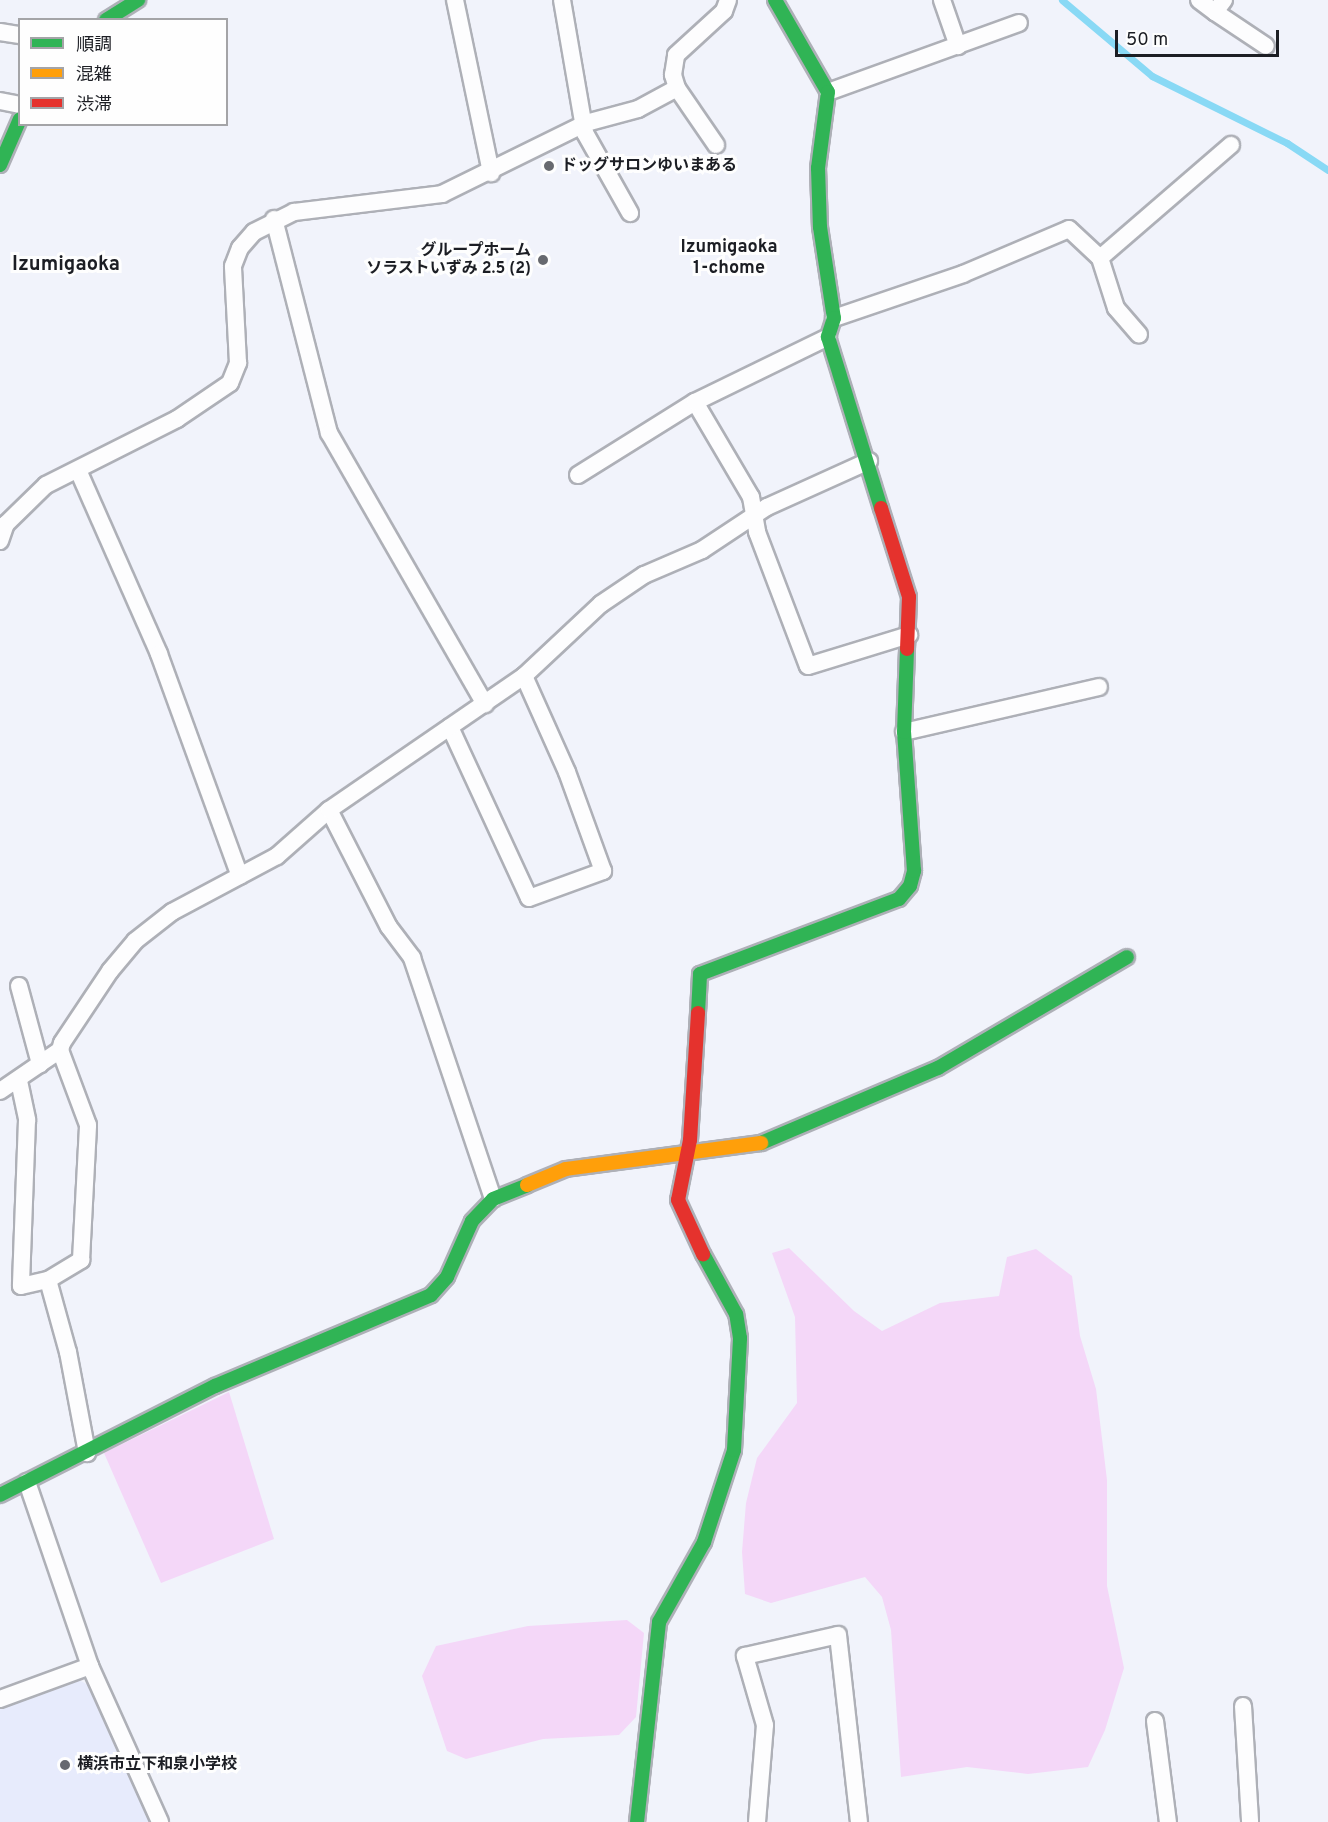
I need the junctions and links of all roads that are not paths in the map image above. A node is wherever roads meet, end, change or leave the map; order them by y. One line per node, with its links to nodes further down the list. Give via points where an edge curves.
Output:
1 (137, 0): 9 (street)
2 (455, 0): 24 (street)
3 (562, 0): 20 (street)
4 (728, 0): 15 (street, via 724,11 676,55)
5 (775, 0): 16 (street)
6 (942, 0): 13 (street)
7 (1198, 0): 8 (street)
8 (1220, 6): 14 (street)
9 (109, 18)
10 (1019, 22): 13 (street)
11 (0, 32): 12 (street)
12 (18, 35)
13 (958, 46): 16 (street)
14 (1266, 46)
15 (677, 88): 20 (street, via 638,109); 22 (street)
16 (828, 92): 28 (street, via 819,180 820,227)
17 (0, 101): 18 (street)
18 (18, 105)
19 (18, 123): 23 (street)
20 (586, 123): 24 (street); 25 (street, via 585,133)
21 (1231, 145): 27 (street)
22 (716, 146)
23 (0, 165)
24 (491, 173): 26 (street, via 442,194 294,212)
25 (630, 213)
26 (274, 219): 33 (street, via 246,240 233,266 238,363 231,383 177,419); 41 (street, via 329,433)
27 (1100, 258): 28 (street, via 1069,229 963,274); 29 (street, via 1116,308)
28 (834, 318): 30 (street)
29 (1139, 334)
30 (828, 337): 31 (street); 32 (street)
31 (695, 402): 34 (street); 35 (street, via 751,497)
32 (869, 461): 35 (street); 38 (street, via 909,597)
33 (78, 470): 36 (street, via 46,485); 45 (street, via 159,654)
34 (578, 475)
35 (756, 513): 38 (street, via 757,532 808,666); 39 (street, via 702,550 644,575 602,604)
36 (3, 521): 37 (street)
37 (0, 541)
38 (909, 635): 43 (street)
39 (524, 676): 41 (street); 42 (street, via 567,772 603,871 529,898)
40 (1098, 687): 43 (street)
41 (485, 704): 42 (street)
42 (450, 727): 44 (street)
43 (904, 732): 52 (street, via 912,803 914,871 910,886 899,899 700,974 690,1140)
44 (329, 810): 45 (street, via 277,856); 53 (street, via 389,927 411,958)
45 (240, 876): 48 (street, via 172,912 135,941 104,980)
46 (1126, 957): 52 (street, via 938,1068 749,1147)
47 (19, 986): 49 (street)
48 (60, 1050): 49 (street); 54 (street, via 88,1125 81,1260)
49 (40, 1064): 50 (street)
50 (20, 1081): 51 (street); 54 (street, via 27,1120 21,1286)
51 (0, 1091)
52 (684, 1155): 53 (street, via 648,1156 566,1169); 63 (street, via 678,1200 686,1223 736,1314 740,1338 734,1450 704,1542 659,1622)
53 (493, 1199): 55 (street, via 472,1221 447,1277 431,1295 215,1386)
54 (48, 1280): 55 (street, via 68,1352)
55 (87, 1453): 56 (street)
56 (27, 1482): 57 (street); 58 (street)
57 (0, 1495)
58 (90, 1666): 59 (street); 62 (street)
59 (0, 1699)
60 (1243, 1706): 67 (street)
61 (1155, 1721): 66 (street)
62 (160, 1822)
63 (637, 1822)
64 (757, 1822): 65 (street, via 765,1725 745,1656 838,1635)
65 (858, 1822)
66 (1168, 1822)
67 (1250, 1822)

